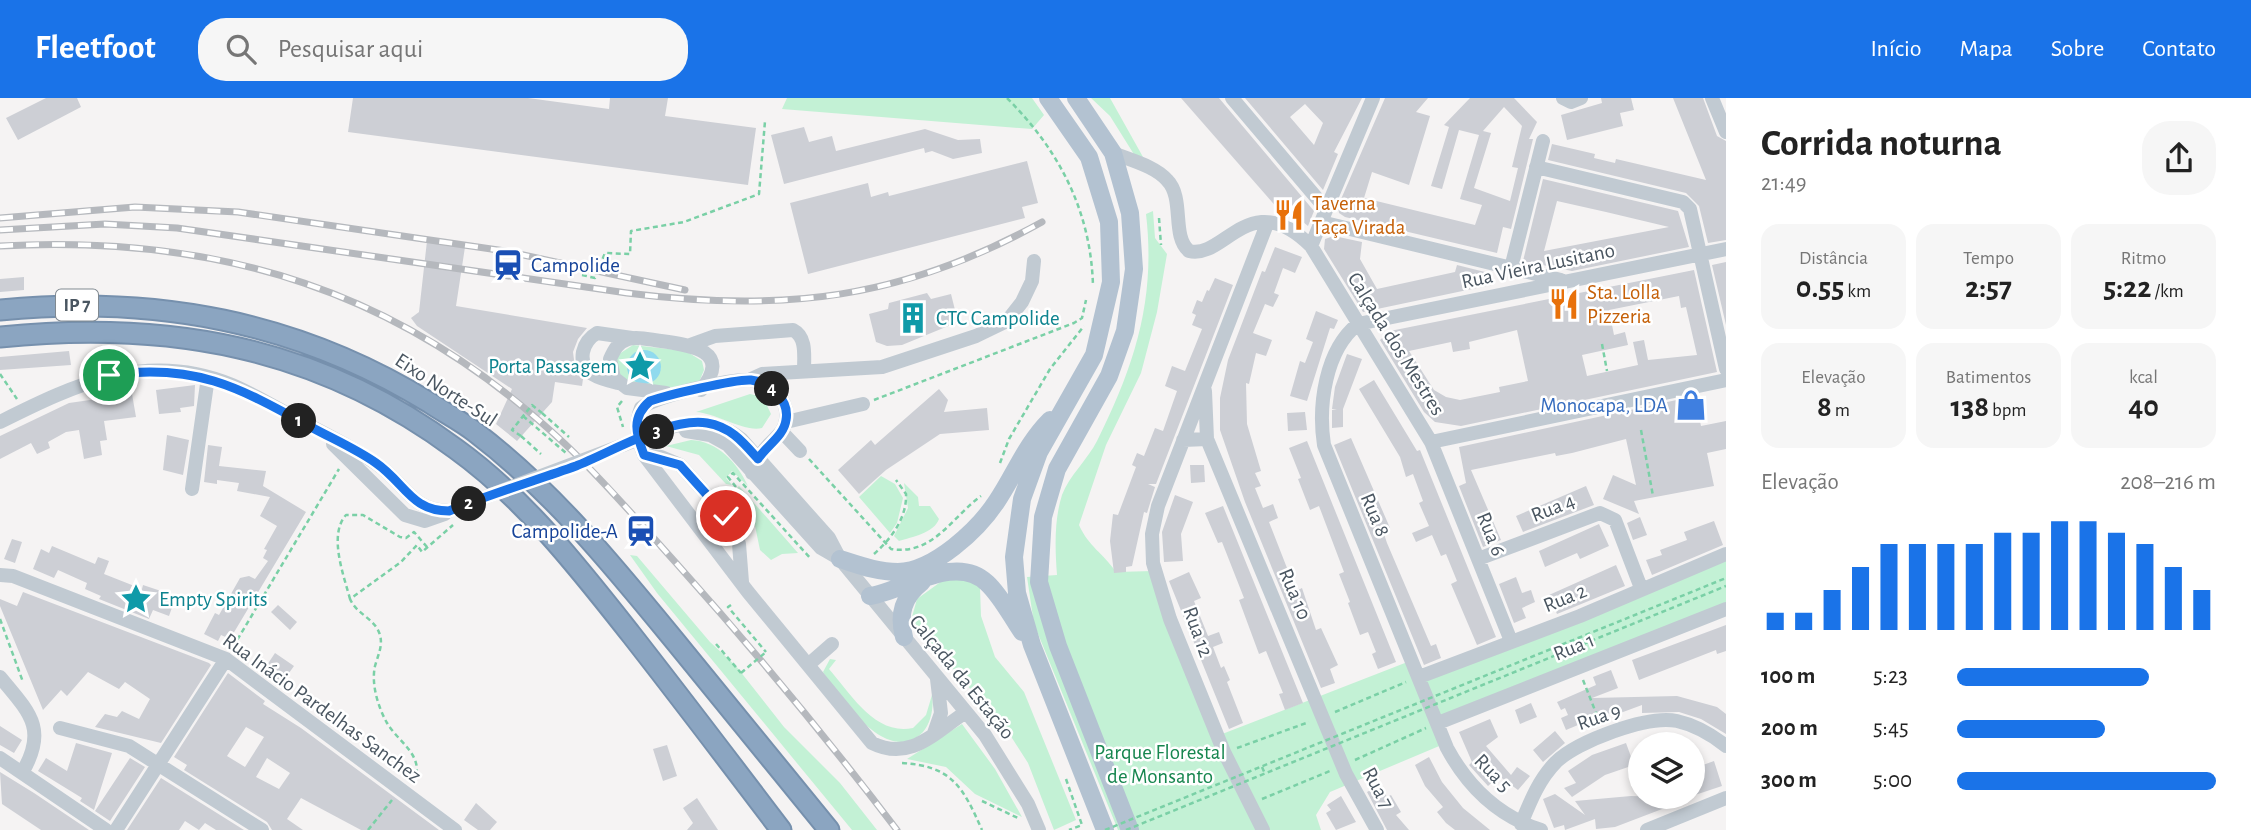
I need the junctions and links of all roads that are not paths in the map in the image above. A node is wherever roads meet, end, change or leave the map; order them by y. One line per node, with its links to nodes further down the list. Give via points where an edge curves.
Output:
1 (1048, 98): 34 (main road, via 1089,157 1109,222 1111,282 1094,355)
2 (1076, 98): 10 (main road)
3 (1232, 98): 12 (street)
4 (1373, 98): 12 (street)
5 (1563, 98): 6 (street, via 1571,102)
6 (1581, 98)
7 (1712, 98): 8 (street)
8 (1726, 132)
9 (1543, 141): 11 (street)
10 (1113, 153): 13 (street, via 1169,181 1182,241 1189,251 1201,251 1246,224); 85 (main road, via 1134,241 1125,331 1109,376 1057,469 1043,517 1039,582 1058,646)
11 (1536, 167): 16 (street, via 1683,202 1690,209); 18 (street)
12 (1323, 215): 14 (street); 18 (street)
13 (1267, 224): 14 (street, Calçada dos Mestres, via 1290,228); 31 (street, Rua 10)
14 (1311, 246): 21 (street, Calçada dos Mestres)
15 (1726, 249): 16 (street, Rua Vieira Lusitano)
16 (1702, 254): 19 (street, Rua Vieira Lusitano); 25 (street)
17 (1034, 261): 26 (street, via 1032,281 1022,302 1007,321 976,336 882,367)
18 (1511, 268): 19 (street)
19 (1568, 282): 21 (street, Rua Vieira Lusitano)
20 (0, 310): 82 (highway, Eixo Norte-Sul / IP 7, via 153,307 225,319 308,342 389,378 474,431 552,498 625,580)
21 (1357, 324): 41 (street, Calçada dos Mestres); 64 (street, Rua 8, via 1342,336 1329,375 1320,417 1324,445)
22 (0, 337): 81 (highway, Eixo Norte-Sul / IP 7, via 89,331 151,333 303,364 376,399 456,449 527,512 593,586)
23 (632, 338): 24 (street); 30 (street, via 618,345 610,359); 30 (street, via 597,333 583,349 582,361 589,372)
24 (690, 345): 26 (street, via 715,336 793,330 803,341); 32 (street, via 709,355 712,364)
25 (1726, 369)
26 (804, 371): 28 (street, via 762,374)
27 (208, 377): 36 (street, via 167,370 109,375 58,392); 38 (street); 45 (street)
28 (750, 380): 32 (street); 37 (street, via 769,385 782,398)
29 (1726, 380): 41 (street, Calçada dos Mestres)
30 (618, 383): 33 (street, via 637,390)
31 (1205, 385): 39 (street, Rua 10); 40 (street, Rua 10)
32 (701, 390): 33 (street)
33 (675, 393): 43 (street, via 641,408 636,436)
34 (1067, 403): 50 (main road, via 1032,438 976,529 956,546); 60 (main road, via 1030,475 1017,527 1017,593)
35 (863, 404): 37 (street)
36 (0, 422)
37 (784, 427): 42 (street); 44 (street)
38 (325, 435): 46 (street, via 377,464 428,510); 46 (street, Calçada da Estação, via 405,515 430,521)
39 (1208, 439): 40 (street); 73 (street, Rua 10)
40 (1183, 440): 86 (street, Rua 12, via 1154,520 1153,563 1224,752)
41 (1432, 442): 49 (street, Rua 6)
42 (801, 451)
43 (644, 455): 53 (street); 53 (street, via 680,465 726,516 740,544)
44 (755, 466): 46 (street, Calçada da Estação, bridge, via 741,439 721,426 686,423); 48 (street, Calçada da Estação, via 829,538)
45 (192, 489)
46 (453, 513)
47 (1726, 554): 54 (street, Rua 2)
48 (840, 559): 50 (main road, via 873,570); 55 (street, Calçada da Estação)
49 (1478, 559): 54 (street, Rua 4, via 1600,513 1615,520); 58 (street, Rua 6)
50 (901, 572): 55 (main road)
51 (0, 575): 61 (street, Rua Inácio Pardelhas Sanchez, via 13,576)
52 (929, 577): 55 (main road); 57 (main road, via 913,589 904,604 900,615); 60 (main road, via 953,570 973,572 989,584)
53 (742, 582): 62 (street)
54 (1641, 588): 58 (street, Rua 2)
55 (870, 596): 57 (street, Calçada da Estação)
56 (1726, 609): 67 (street, Rua 1)
57 (904, 637): 65 (street, Calçada da Estação)
58 (1511, 641): 64 (street, Rua 2)
59 (832, 644): 62 (street)
60 (1032, 645): 84 (main road)
61 (226, 659): 72 (street); 80 (street, Rua Inácio Pardelhas Sanchez)
62 (808, 665): 69 (street, via 872,743 888,751 912,749)
63 (0, 677): 74 (street, via 35,730 34,752)
64 (1419, 677): 67 (street, Rua 8)
65 (937, 678): 66 (street, Calçada da Estação); 69 (street, via 940,713)
66 (966, 712): 69 (street); 83 (street, Calçada da Estação, via 998,755)
67 (1438, 723): 76 (street, Rua 5, via 1460,772 1479,794)
68 (60, 728): 72 (street, via 129,746)
69 (934, 733)
70 (1726, 746): 76 (street, Rua 9, via 1676,721 1605,735 1557,761 1539,785)
71 (0, 758): 74 (street)
72 (160, 765): 78 (street); 79 (street)
73 (1343, 765): 87 (street, Rua 7)
74 (22, 773): 77 (street)
75 (1726, 798): 89 (street)
76 (1521, 824): 88 (street, Rua 5)
77 (106, 830)
78 (116, 830)
79 (262, 830)
80 (455, 830)
81 (781, 830)
82 (829, 830)
83 (1039, 830)
84 (1105, 830)
85 (1128, 830)
86 (1263, 830)
87 (1377, 830)
88 (1541, 830)
89 (1647, 830)

